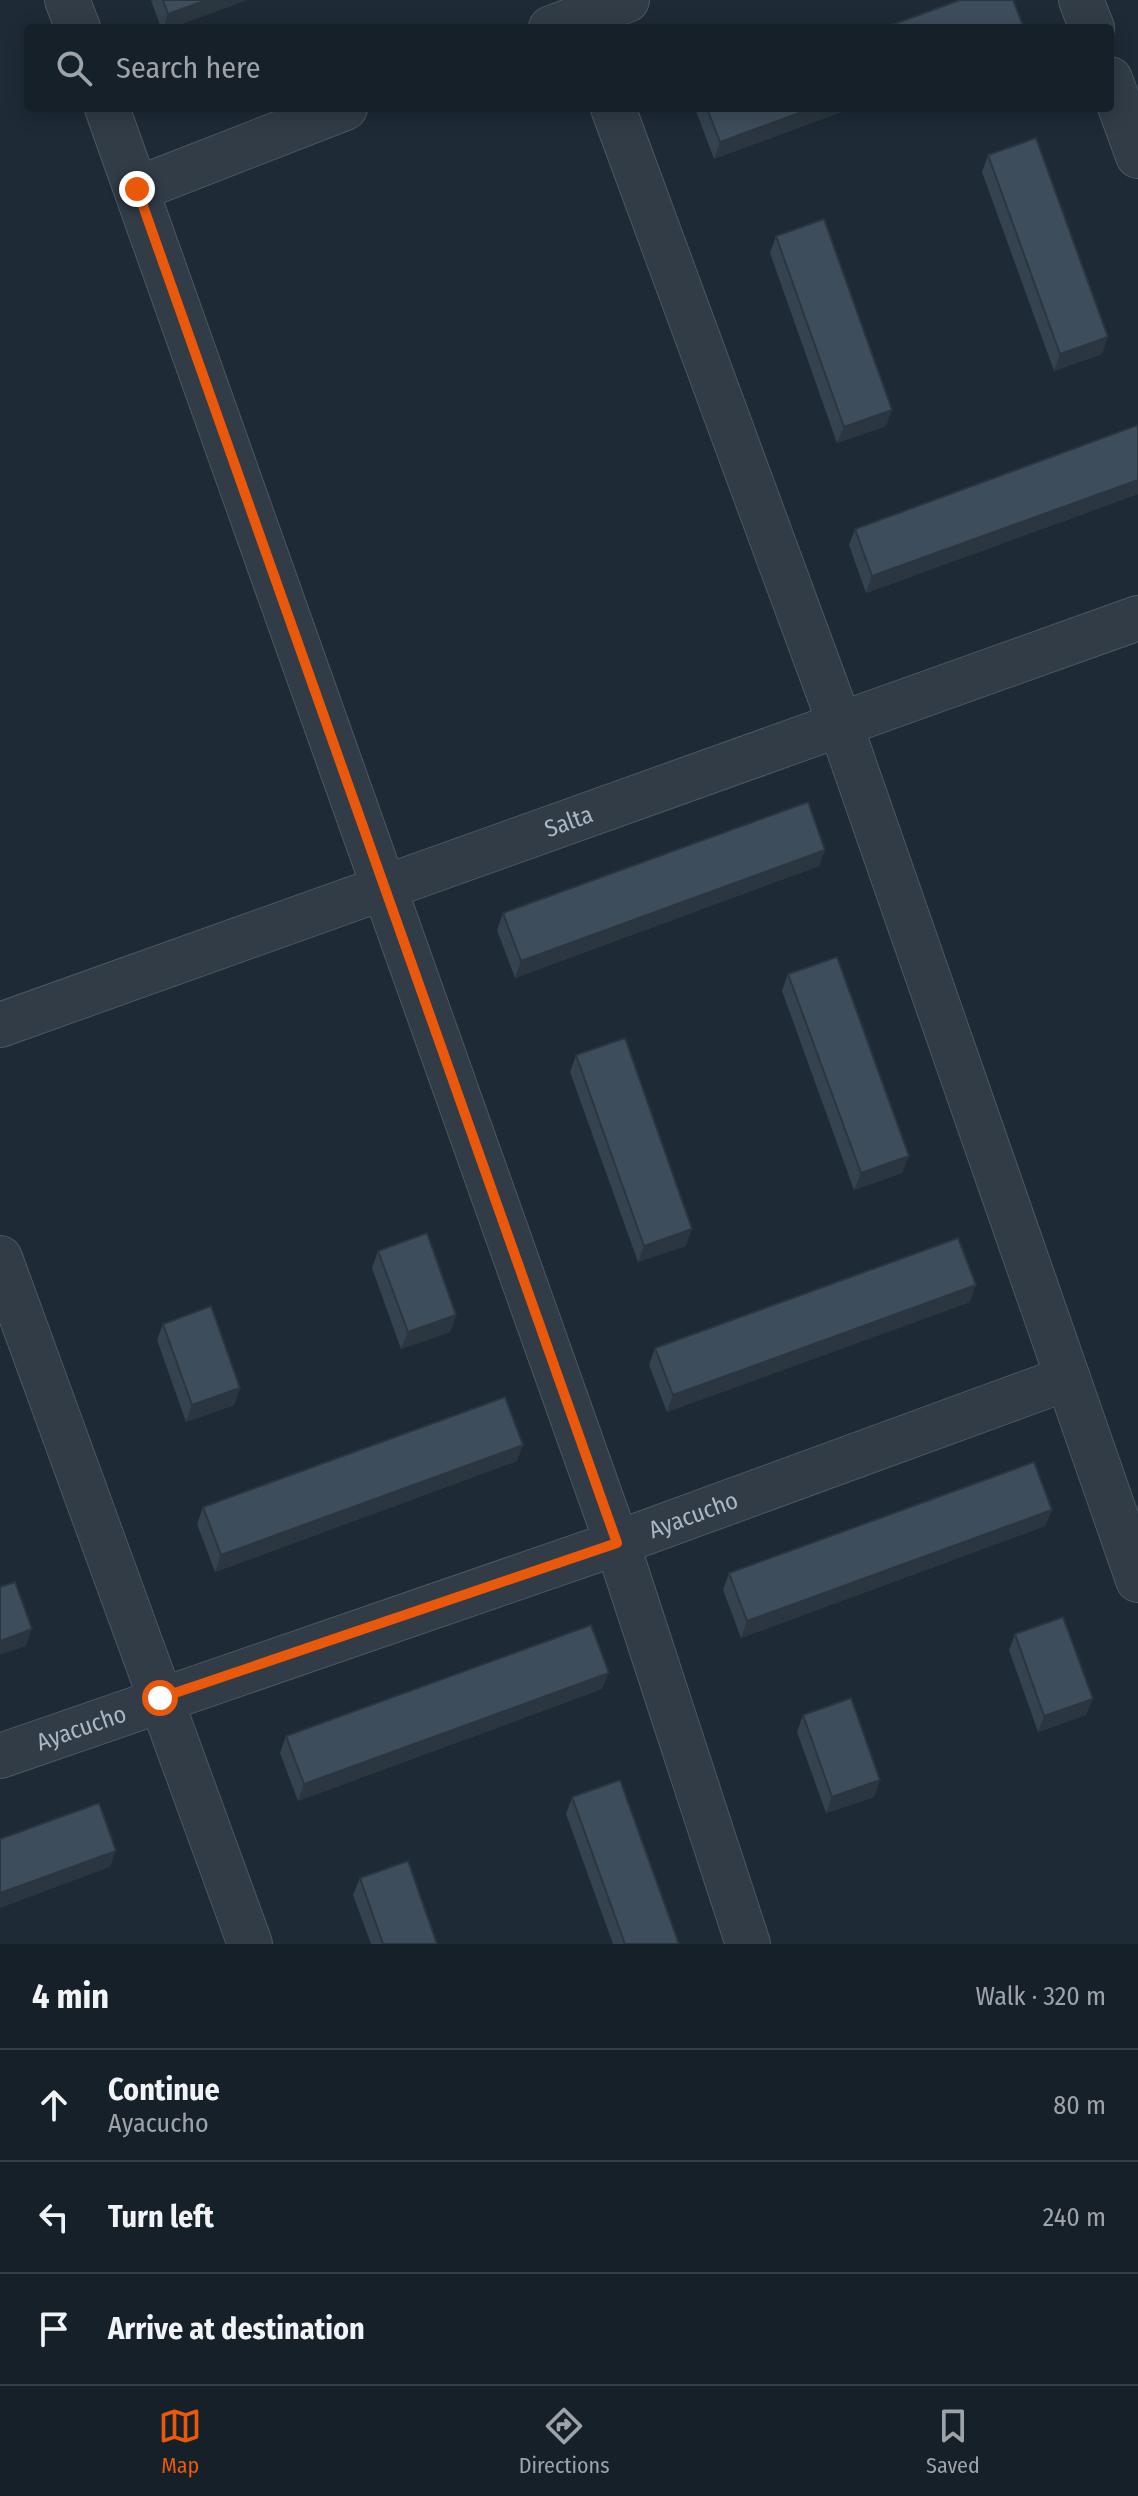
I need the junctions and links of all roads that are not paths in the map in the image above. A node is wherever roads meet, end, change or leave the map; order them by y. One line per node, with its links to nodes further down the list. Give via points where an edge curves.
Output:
1 (67, 0): 5 (street)
2 (627, 0): 4 (street)
3 (1081, 0): 6 (street)
4 (571, 18)
5 (76, 24)
6 (1090, 24)
7 (1114, 90): 11 (street)
8 (108, 112): 12 (street)
9 (335, 112): 12 (street)
10 (614, 112): 14 (street)
11 (1138, 156)
12 (137, 189): 15 (street)
13 (1138, 618): 14 (street, Salta)
14 (840, 724): 15 (street, Salta); 18 (street)
15 (383, 888): 16 (street, Salta); 19 (street)
16 (0, 1025)
17 (0, 1258): 21 (street)
18 (1068, 1378): 19 (street, Ayacucho); 20 (street)
19 (617, 1543): 21 (street, Ayacucho); 24 (street)
20 (1138, 1580)
21 (160, 1698): 22 (street, Ayacucho); 23 (street)
22 (0, 1756)
23 (250, 1944)
24 (748, 1944)

